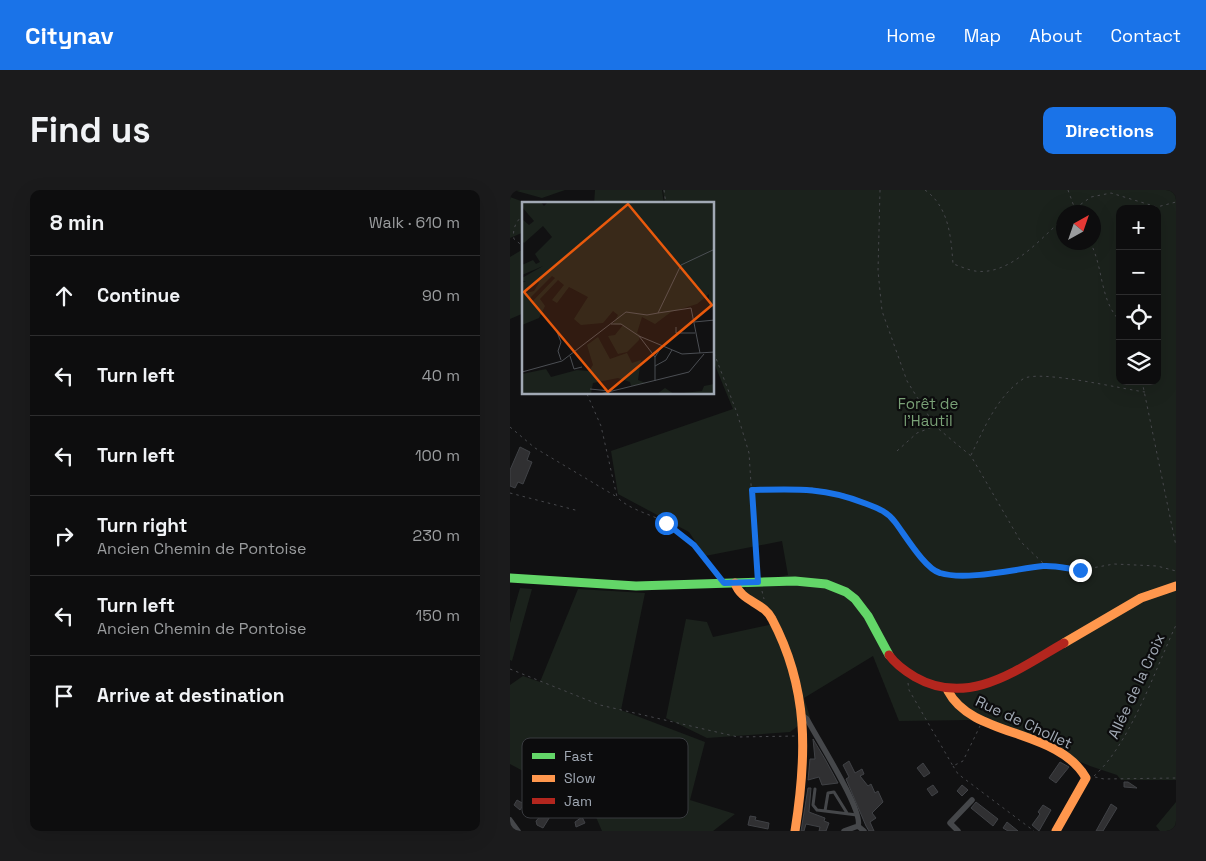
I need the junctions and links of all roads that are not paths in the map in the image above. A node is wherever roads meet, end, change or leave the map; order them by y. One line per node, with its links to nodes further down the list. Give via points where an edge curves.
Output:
1 (510, 578): 2 (main road, via 597,584)
2 (735, 583): 4 (main road, via 819,582 846,592 863,607 889,656 906,672); 5 (main road, via 738,593 772,616)
3 (1176, 586): 4 (main road, via 1142,598 1000,680 981,688)
4 (948, 690): 18 (main road, Rue de Chollet, via 953,702 1058,751 1083,768 1086,778)
5 (803, 716): 10 (street, via 808,719); 14 (main road, via 802,775)
6 (815, 789): 8 (lane, via 813,805 817,810)
7 (972, 800): 17 (street, via 950,824)
8 (825, 811): 9 (lane); 9 (lane, via 828,793 834,792)
9 (847, 814): 10 (lane)
10 (858, 815): 12 (street)
11 (510, 820): 13 (street)
12 (856, 828): 15 (street); 16 (street)
13 (518, 831)
14 (795, 831)
15 (844, 831)
16 (864, 831)
17 (958, 831)
18 (1056, 831)

